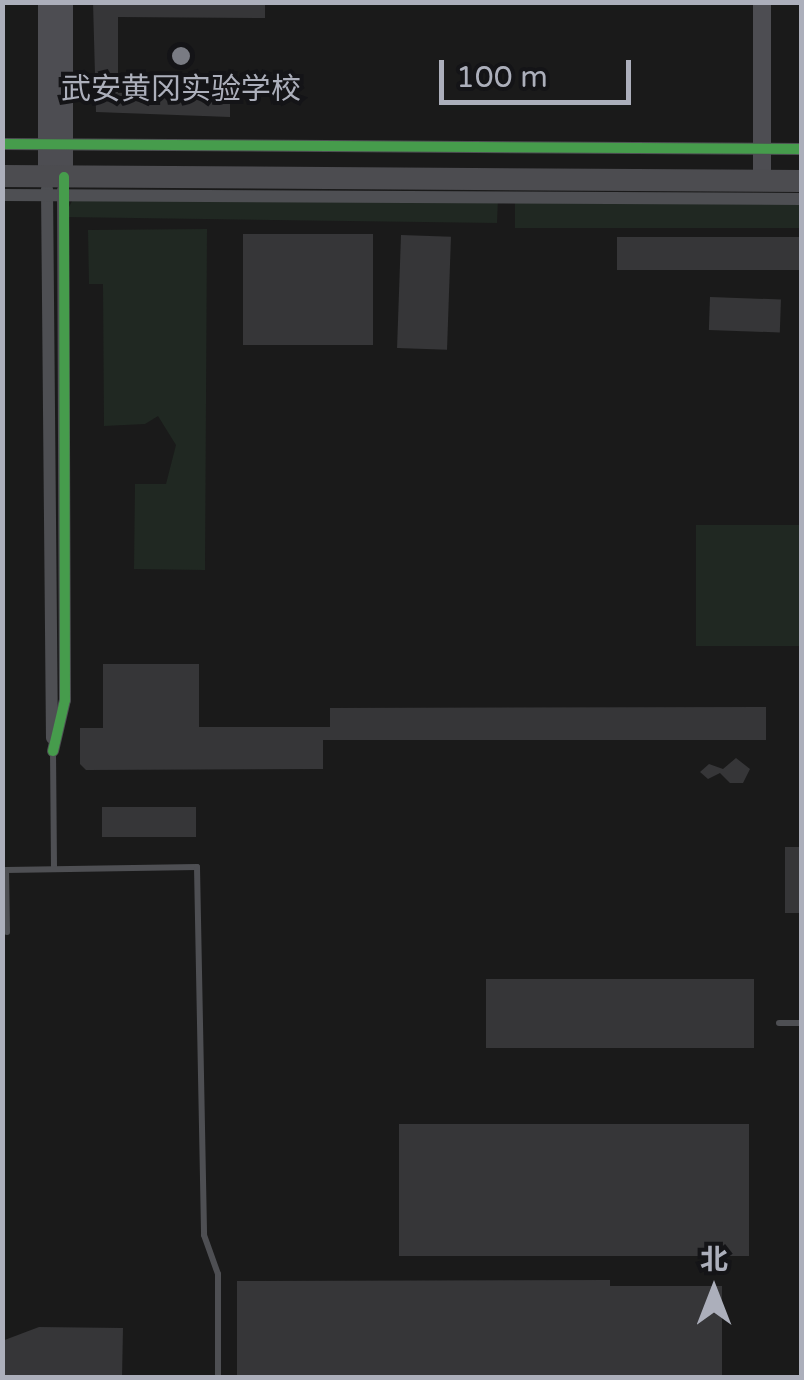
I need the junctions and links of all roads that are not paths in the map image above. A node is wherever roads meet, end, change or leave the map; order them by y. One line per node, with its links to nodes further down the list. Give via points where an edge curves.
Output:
1 (47, 2): 9 (main road)
2 (64, 2): 9 (main road)
3 (762, 2): 7 (main road)
4 (2, 144): 9 (street)
5 (802, 149): 7 (street)
6 (2, 162): 9 (highway)
7 (762, 165): 8 (highway); 9 (highway); 11 (highway)
8 (802, 166)
9 (55, 170): 10 (highway); 12 (street); 13 (street); 14 (street, via 47,698)
10 (2, 176)
11 (802, 181)
12 (2, 195)
13 (802, 200)
14 (54, 751): 15 (lane)
15 (54, 869): 16 (lane, via 6,870); 19 (lane, via 197,867 204,1235 218,1274)
16 (7, 932)
17 (779, 1023): 18 (lane)
18 (802, 1023)
19 (218, 1378)

